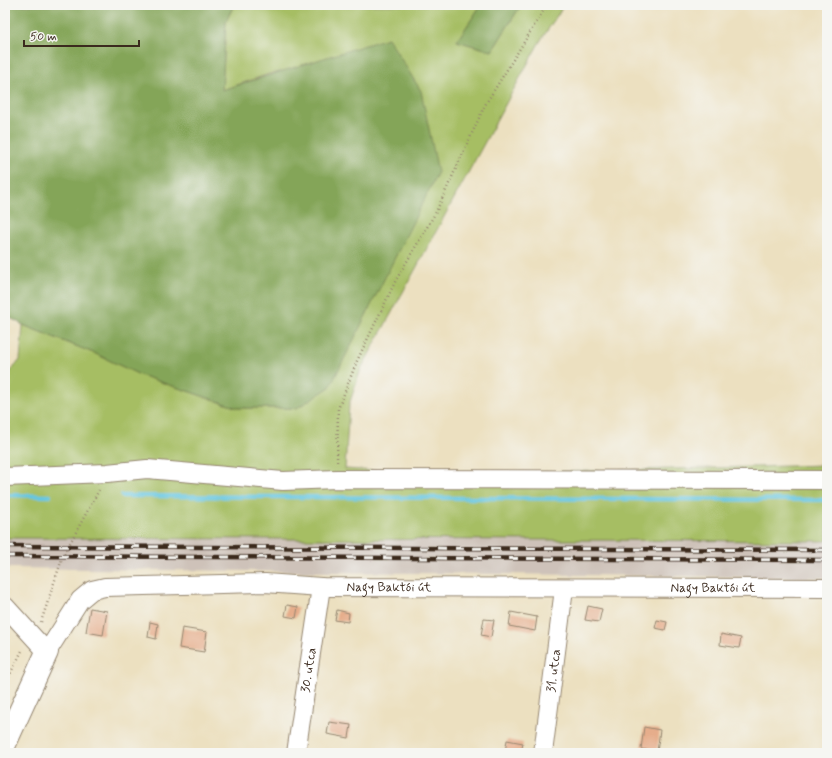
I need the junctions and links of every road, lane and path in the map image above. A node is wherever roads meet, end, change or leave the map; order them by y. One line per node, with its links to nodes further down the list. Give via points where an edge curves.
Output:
1 (547, 5): 4 (path, via 485,105 436,212 396,280 357,361 338,409)
2 (107, 473): 3 (street); 4 (street, via 147,469 283,481); 10 (path, via 63,556)
3 (5, 477)
4 (337, 479): 5 (street)
5 (827, 480)
6 (321, 587): 8 (street, Nagy Baktói út); 10 (street, Nagy Baktói út, via 265,583 92,590); 13 (street, 30. utca)
7 (827, 588): 8 (street, Nagy Baktói út)
8 (564, 589): 14 (street, 31. utca)
9 (5, 606): 10 (street)
10 (37, 642): 11 (path); 12 (street)
11 (5, 684)
12 (5, 744)
13 (296, 753)
14 (543, 753)

